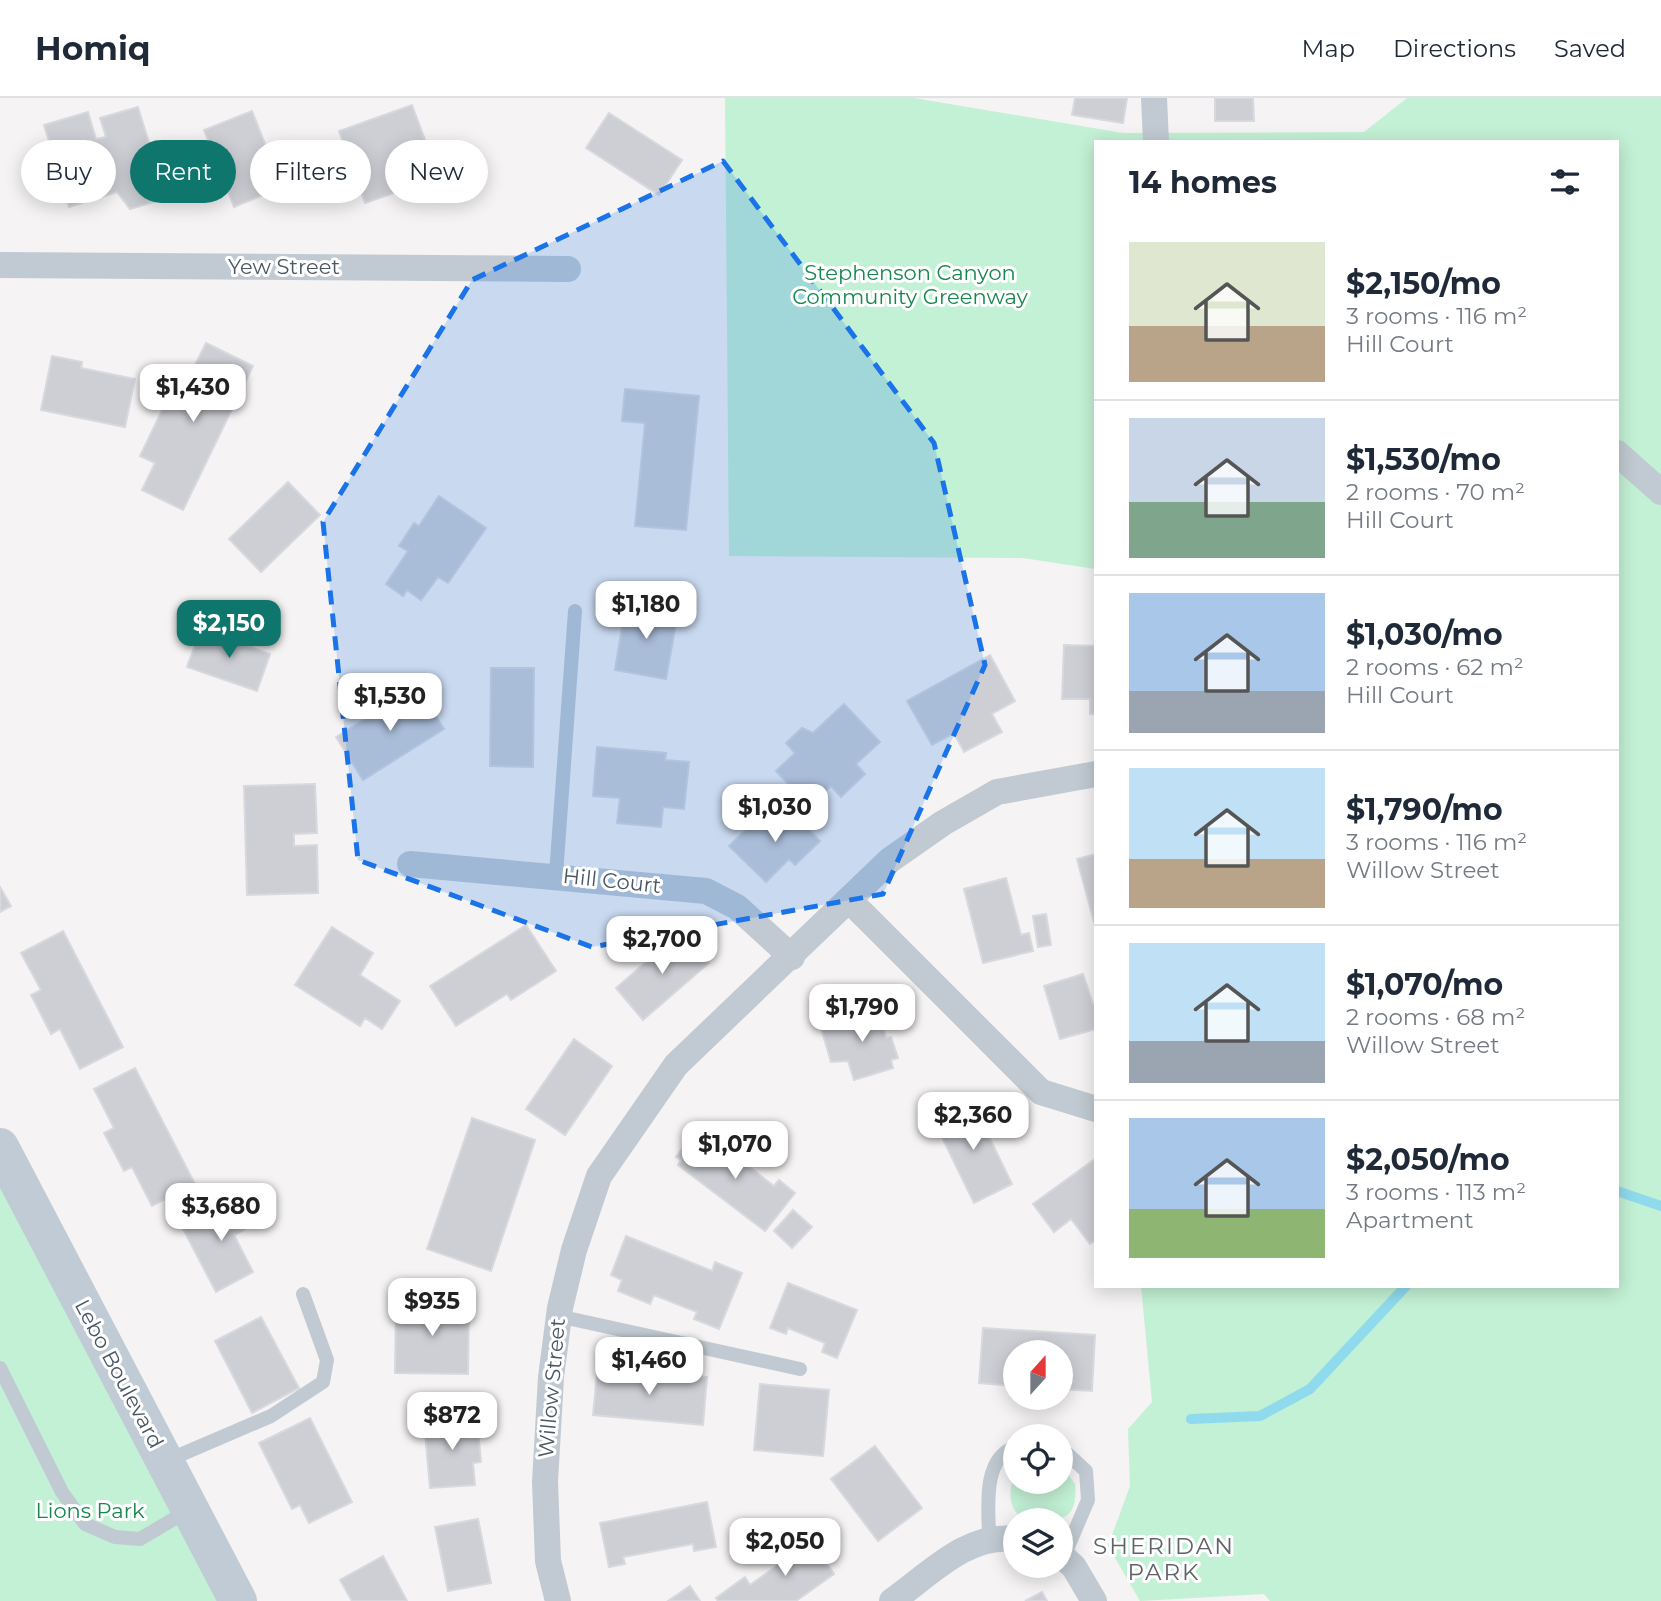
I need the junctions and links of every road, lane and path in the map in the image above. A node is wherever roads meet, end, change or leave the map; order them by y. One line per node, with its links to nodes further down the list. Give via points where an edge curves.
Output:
1 (1154, 98): 2 (street)
2 (1156, 140)
3 (0, 265): 4 (street, Yew Street)
4 (568, 269)
5 (1619, 455): 6 (street)
6 (1661, 492)
7 (575, 611): 10 (lane)
8 (1094, 774): 11 (street, Willow Street, via 998,792 890,860)
9 (410, 864): 10 (street, Hill Court)
10 (556, 875): 12 (street, Hill Court, via 706,891 737,907)
11 (850, 901): 12 (street, Willow Street); 13 (street, via 1041,1092)
12 (792, 957): 16 (street, Willow Street, via 677,1065 599,1176)
13 (1094, 1108)
14 (0, 1147): 21 (main road, Lebo Boulevard)
15 (303, 1294): 21 (lane, via 327,1360 323,1382 271,1416)
16 (558, 1317): 18 (lane); 27 (street, Willow Street, via 545,1482 548,1561)
17 (0, 1368): 22 (lane, via 62,1492 85,1524 115,1537 140,1539)
18 (800, 1369)
19 (1003, 1457): 24 (lane, via 994,1468 988,1491)
20 (1073, 1459): 23 (lane, via 1086,1471 1088,1500)
21 (165, 1461): 22 (main road, Lebo Boulevard)
22 (190, 1509): 26 (main road, Lebo Boulevard)
23 (1073, 1532)
24 (1002, 1538): 28 (street, via 972,1544)
25 (1073, 1571): 29 (street)
26 (238, 1601)
27 (558, 1601)
28 (892, 1601)
29 (1094, 1601)

